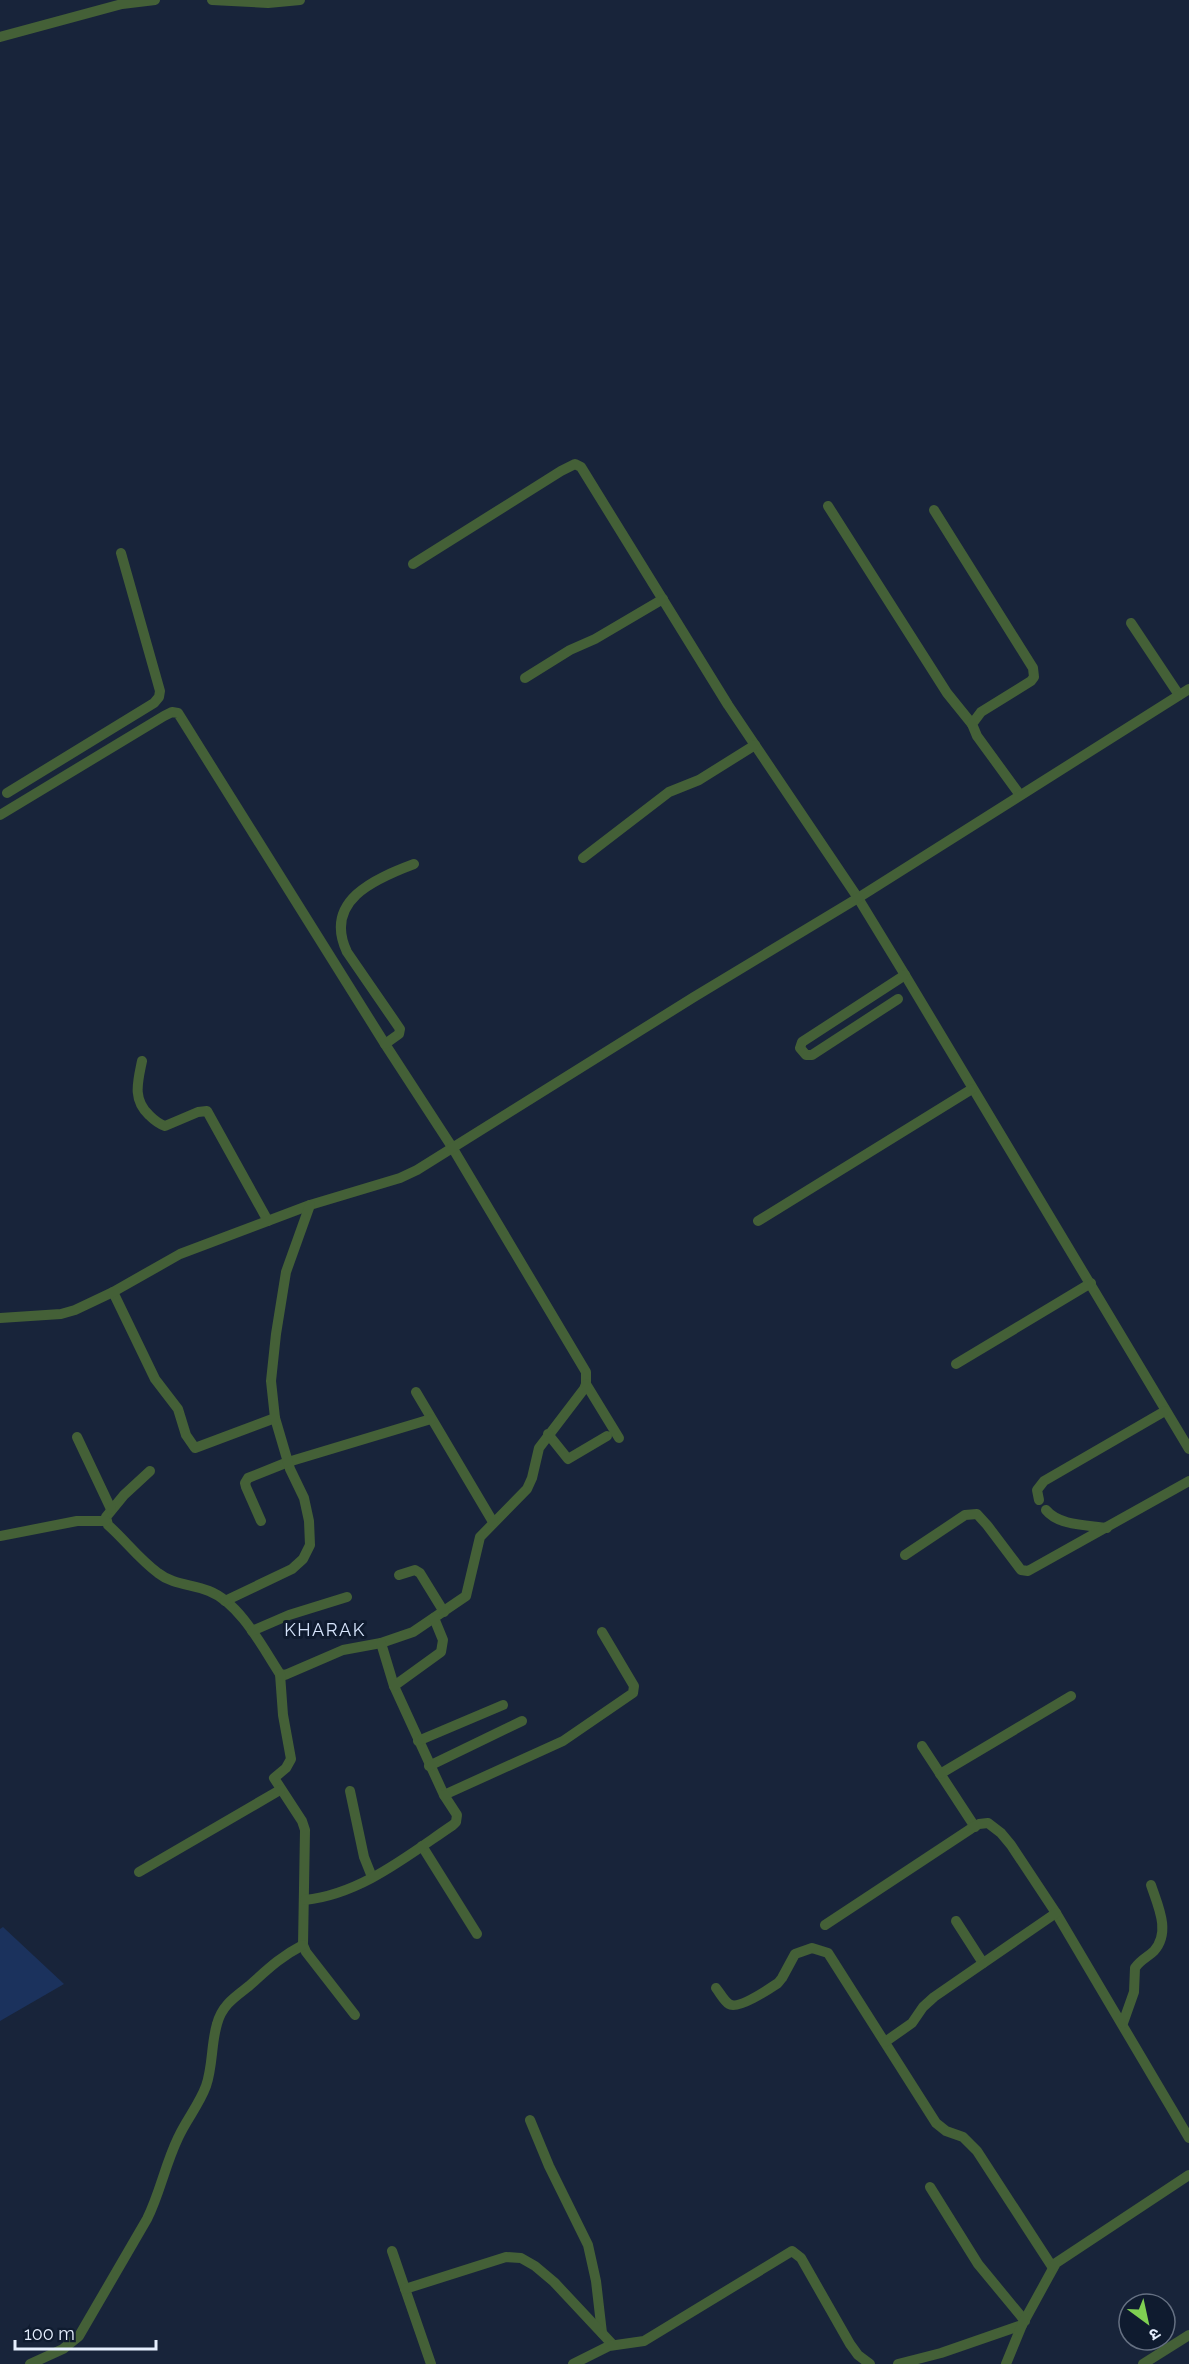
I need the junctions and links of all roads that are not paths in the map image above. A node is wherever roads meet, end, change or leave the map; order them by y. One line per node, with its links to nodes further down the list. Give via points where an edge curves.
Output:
1 (155, 0): 4 (street, via 122,4)
2 (212, 0): 3 (street)
3 (292, 0)
4 (0, 37)
5 (828, 506): 14 (street, via 947,693)
6 (934, 510): 14 (street, via 1034,673 1031,681 981,712)
7 (121, 553): 16 (street, via 154,666 159,697)
8 (413, 564): 9 (street, via 578,464)
9 (663, 599): 11 (street); 15 (street)
10 (1131, 623): 13 (street)
11 (525, 678)
12 (1189, 688): 13 (street)
13 (1179, 696): 17 (street)
14 (972, 724): 17 (street)
15 (755, 745): 19 (street, via 699,780 669,792); 21 (street)
16 (7, 794)
17 (1020, 795): 21 (street)
18 (0, 815): 24 (street, via 164,716 178,713)
19 (583, 858)
20 (414, 864): 24 (street, via 386,874 359,893 344,908 340,921 347,952 401,1032)
21 (858, 898): 22 (street); 27 (street)
22 (905, 975): 23 (street, via 802,1042 800,1048 806,1055 812,1055); 26 (street)
23 (898, 999)
24 (385, 1044): 27 (street)
25 (142, 1061): 29 (street, via 137,1086 146,1112 165,1126 207,1111)
26 (972, 1089): 30 (street); 31 (street)
27 (452, 1147): 28 (street, via 400,1178); 35 (street, via 586,1372)
28 (310, 1206): 29 (street); 38 (street, via 284,1280 272,1374)
29 (268, 1221): 32 (street, via 180,1254)
30 (758, 1221)
31 (1091, 1284): 34 (street); 37 (street)
32 (112, 1292): 33 (street, via 61,1314); 38 (street, via 155,1379 178,1409 195,1449)
33 (0, 1318)
34 (956, 1364)
35 (586, 1384): 40 (street); 43 (street)
36 (416, 1392): 39 (street)
37 (1165, 1411): 44 (street); 48 (street, via 1044,1480 1037,1490)
38 (275, 1418): 45 (street)
39 (431, 1419): 45 (street); 53 (street)
40 (548, 1434): 41 (street, via 568,1459); 53 (street, via 536,1452 527,1489)
41 (606, 1436)
42 (77, 1437): 49 (street)
43 (620, 1438)
44 (1189, 1449)
45 (288, 1461): 52 (street, via 246,1480); 59 (street, via 307,1509 311,1539 308,1551 292,1569)
46 (150, 1471): 49 (street)
47 (1189, 1481): 54 (street)
48 (1039, 1500)
49 (111, 1509): 51 (street)
50 (1046, 1510): 54 (street, via 1060,1521)
51 (106, 1521): 55 (street, via 77,1521); 59 (street, via 158,1573 171,1581 209,1591)
52 (261, 1521)
53 (493, 1522): 60 (street, via 478,1541 467,1594)
54 (1107, 1528): 56 (street, via 1028,1571 1021,1570 977,1514 965,1515)
55 (0, 1536)
56 (905, 1555)
57 (399, 1575): 60 (street, via 420,1573)
58 (347, 1597): 61 (street)
59 (225, 1601): 61 (street)
60 (439, 1615): 63 (street, via 413,1632); 65 (street, via 441,1652)
61 (252, 1631): 64 (street)
62 (602, 1632): 75 (street, via 634,1686 633,1693 563,1741)
63 (381, 1643): 64 (street, via 351,1647 291,1674); 65 (street)
64 (280, 1674): 73 (street, via 291,1755 288,1765 274,1778)
65 (394, 1686): 69 (street)
66 (1071, 1696): 72 (street)
67 (503, 1705): 69 (street)
68 (522, 1721): 71 (street)
69 (418, 1741): 71 (street)
70 (922, 1746): 72 (street)
71 (429, 1766): 75 (street)
72 (940, 1774): 76 (street)
73 (280, 1790): 78 (street); 81 (street, via 305,1830)
74 (350, 1791): 79 (street)
75 (444, 1795): 77 (street, via 457,1815 456,1822)
76 (975, 1827): 82 (street, via 988,1823 1002,1833); 84 (street)
77 (422, 1846): 79 (street); 85 (street)
78 (139, 1872)
79 (372, 1877): 81 (street, via 334,1896)
80 (1151, 1885): 90 (street, via 1162,1933 1155,1949 1135,1968 1134,1992)
81 (305, 1900): 86 (street)
82 (1056, 1913): 87 (street); 90 (street)
83 (956, 1921): 87 (street)
84 (825, 1925)
85 (477, 1934)
86 (303, 1945): 89 (street); 103 (street, via 274,1962 225,2007 202,2097 178,2137 147,2219 79,2336 63,2349)
87 (983, 1963): 91 (street, via 927,2002 912,2024)
88 (716, 1988): 91 (street, via 730,2005 742,2004 782,1978 795,1954 812,1948 822,1950 831,1957)
89 (355, 2015)
90 (1123, 2024): 93 (street)
91 (885, 2042): 97 (street, via 936,2123 963,2136 977,2151)
92 (530, 2121): 100 (street, via 588,2245)
93 (1189, 2138)
94 (1189, 2175): 97 (street, via 1066,2255)
95 (930, 2187): 99 (street, via 978,2264)
96 (392, 2251): 98 (street)
97 (1053, 2268): 99 (street)
98 (405, 2289): 100 (street, via 506,2257 521,2258 554,2282); 104 (street)
99 (1023, 2323): 107 (street, via 940,2354); 108 (street)
100 (602, 2333): 102 (street)
101 (1189, 2335): 109 (street)
102 (613, 2345): 105 (street); 106 (street, via 644,2341 792,2251 801,2258 850,2344)
103 (30, 2364)
104 (431, 2364)
105 (573, 2364)
106 (870, 2364)
107 (898, 2364)
108 (1006, 2364)
109 (1143, 2364)

